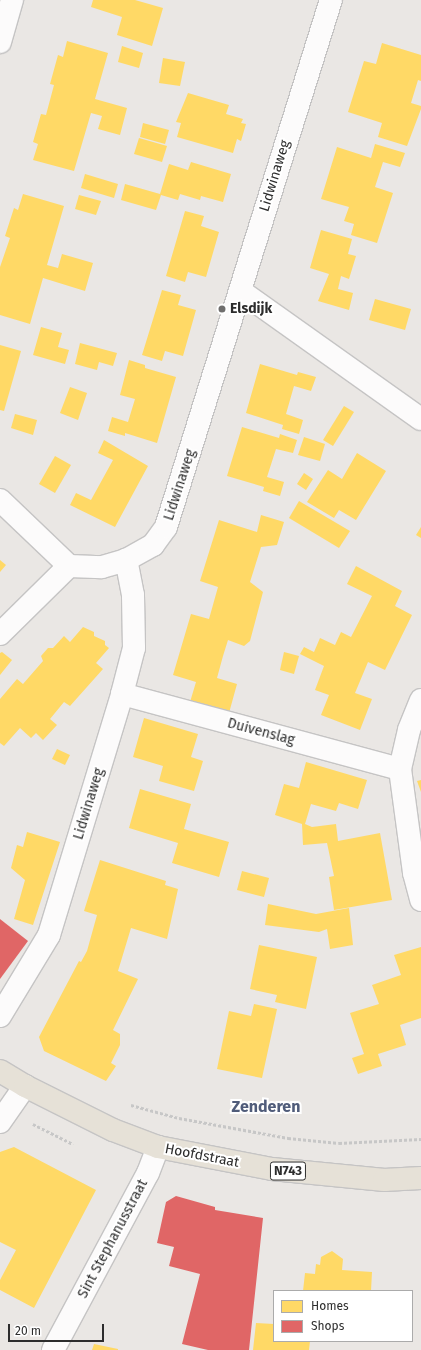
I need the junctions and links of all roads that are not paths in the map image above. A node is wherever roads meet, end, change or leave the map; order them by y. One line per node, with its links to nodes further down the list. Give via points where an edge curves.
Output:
1 (12, 0): 3 (street)
2 (331, 0): 4 (street, Lidwinaweg, via 276,172)
3 (0, 42)
4 (242, 292): 5 (street); 7 (street, Lidwinaweg, via 166,527 153,545)
5 (421, 419)
6 (0, 500): 8 (street)
7 (126, 560): 8 (street, via 102,567); 10 (street, Lidwinaweg, via 133,595 134,648)
8 (69, 566): 9 (street)
9 (0, 634)
10 (122, 694): 12 (street, Duivenslag); 15 (street, Lidwinaweg, via 49,935)
11 (421, 700): 12 (street, via 408,730)
12 (400, 770): 13 (street)
13 (417, 872): 14 (street)
14 (421, 900)
15 (0, 1016)
16 (0, 1071): 17 (main road, Hoofdstraat / N743)
17 (25, 1086): 18 (street); 19 (main road, Hoofdstraat / N743, via 113,1130)
18 (0, 1122)
19 (158, 1147): 20 (main road, Hoofdstraat / N743, via 272,1169 384,1180); 21 (street, Sint Stephanusstraat, via 148,1173)
20 (421, 1178)
21 (53, 1350)

